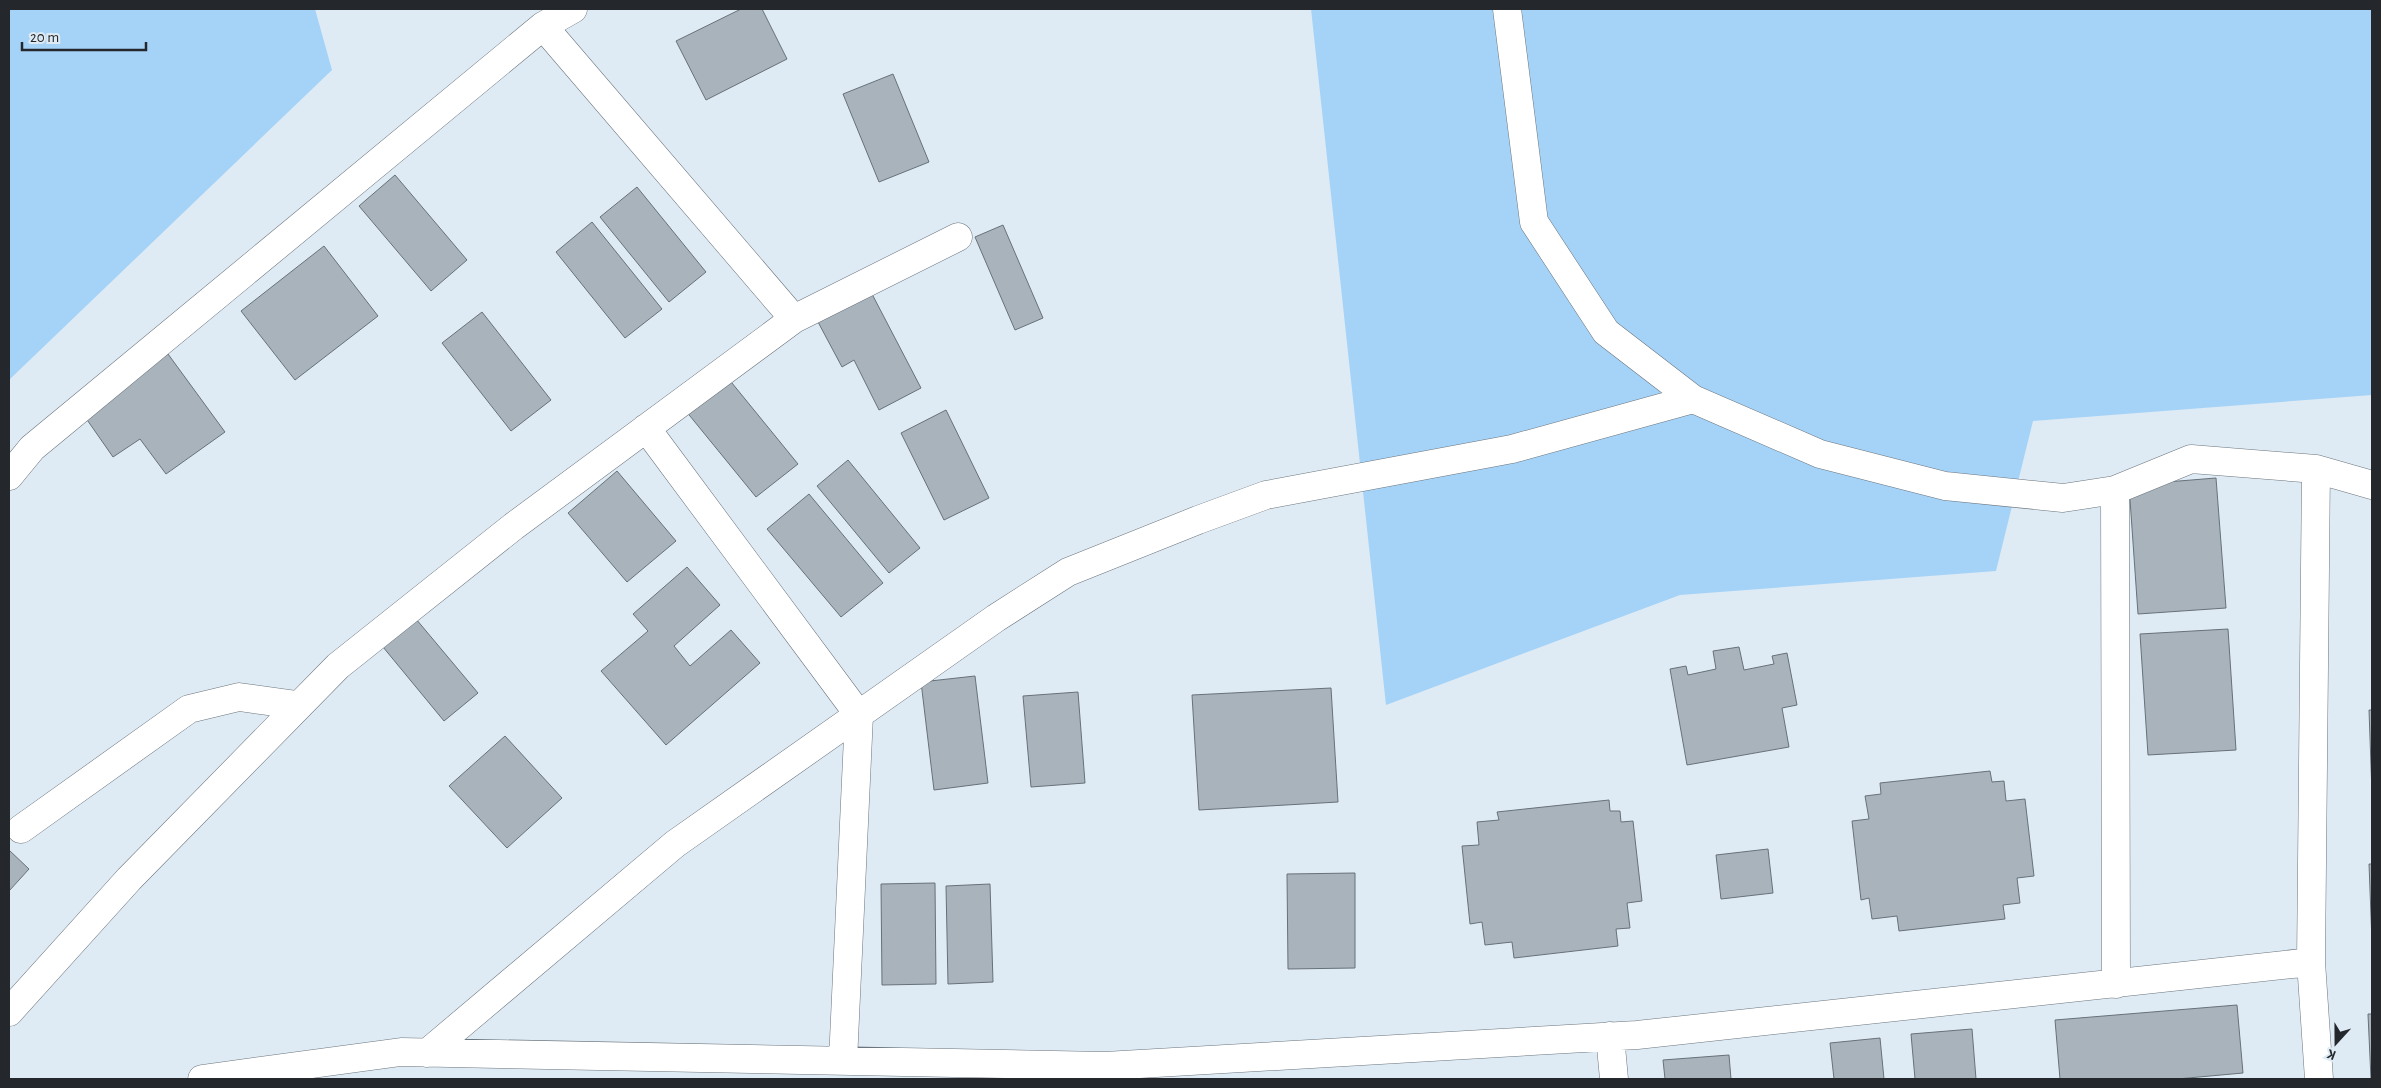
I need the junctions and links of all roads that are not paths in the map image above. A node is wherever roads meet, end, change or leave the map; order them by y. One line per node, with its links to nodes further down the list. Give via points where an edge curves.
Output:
1 (573, 9): 3 (street)
2 (1507, 9): 6 (street, via 1534,222 1606,332)
3 (543, 26): 5 (street); 9 (street, via 32,448)
4 (958, 237): 5 (street)
5 (794, 319): 7 (street)
6 (1693, 399): 11 (street, via 1820,454 1945,486 2063,498); 13 (street, via 1512,449 1266,495 1198,520 1068,572 996,618)
7 (646, 428): 12 (street, via 514,526 338,666); 13 (street)
8 (2316, 469): 10 (street); 11 (street, via 2191,459); 15 (street)
9 (9, 476)
10 (2372, 485)
11 (2115, 490): 16 (street)
12 (298, 705): 14 (street, via 239,697 189,709); 17 (street, via 129,879)
13 (858, 715): 19 (street, via 675,844); 20 (street)
14 (21, 830)
15 (2311, 962): 16 (street); 24 (street)
16 (2116, 984): 18 (street)
17 (9, 1012)
18 (1610, 1036): 20 (street, via 1105,1066); 23 (street)
19 (427, 1053): 21 (street); 22 (street, via 401,1052)
20 (843, 1061): 21 (street)
21 (684, 1069)
22 (202, 1079)
23 (1614, 1079)
24 (2320, 1079)

